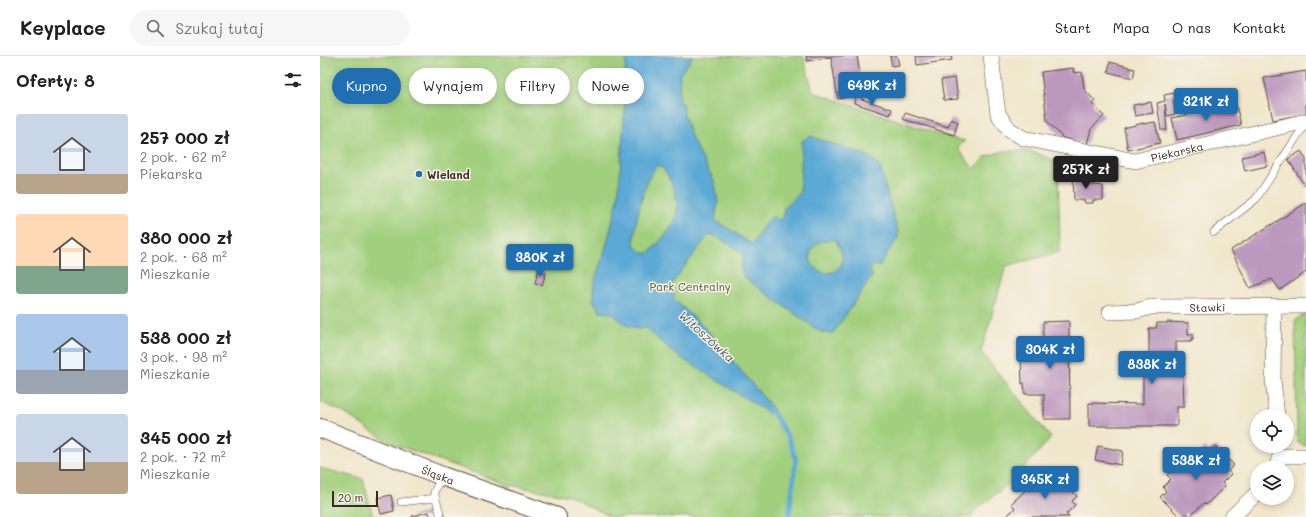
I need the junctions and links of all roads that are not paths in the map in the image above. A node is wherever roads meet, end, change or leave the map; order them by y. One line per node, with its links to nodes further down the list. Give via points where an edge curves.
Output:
1 (991, 56): 2 (street, Piekarska, via 998,114 1009,130 1023,138 1135,161)
2 (1306, 122): 3 (lane, via 1256,199)
3 (1214, 232)
4 (1306, 306): 5 (street, Stawki)
5 (1274, 307): 6 (street, Stawki, via 1151,307 1137,312); 7 (street, via 1273,380)
6 (1110, 312)
7 (1276, 409)
8 (320, 428): 11 (street, Śląska)
9 (1306, 456): 10 (street)
10 (1279, 457)
11 (442, 476): 12 (lane, via 434,492); 16 (street, Śląska)
12 (436, 498): 14 (lane); 15 (lane)
13 (1250, 500): 17 (street)
14 (401, 502)
15 (441, 517)
16 (557, 517)
17 (1232, 517)

